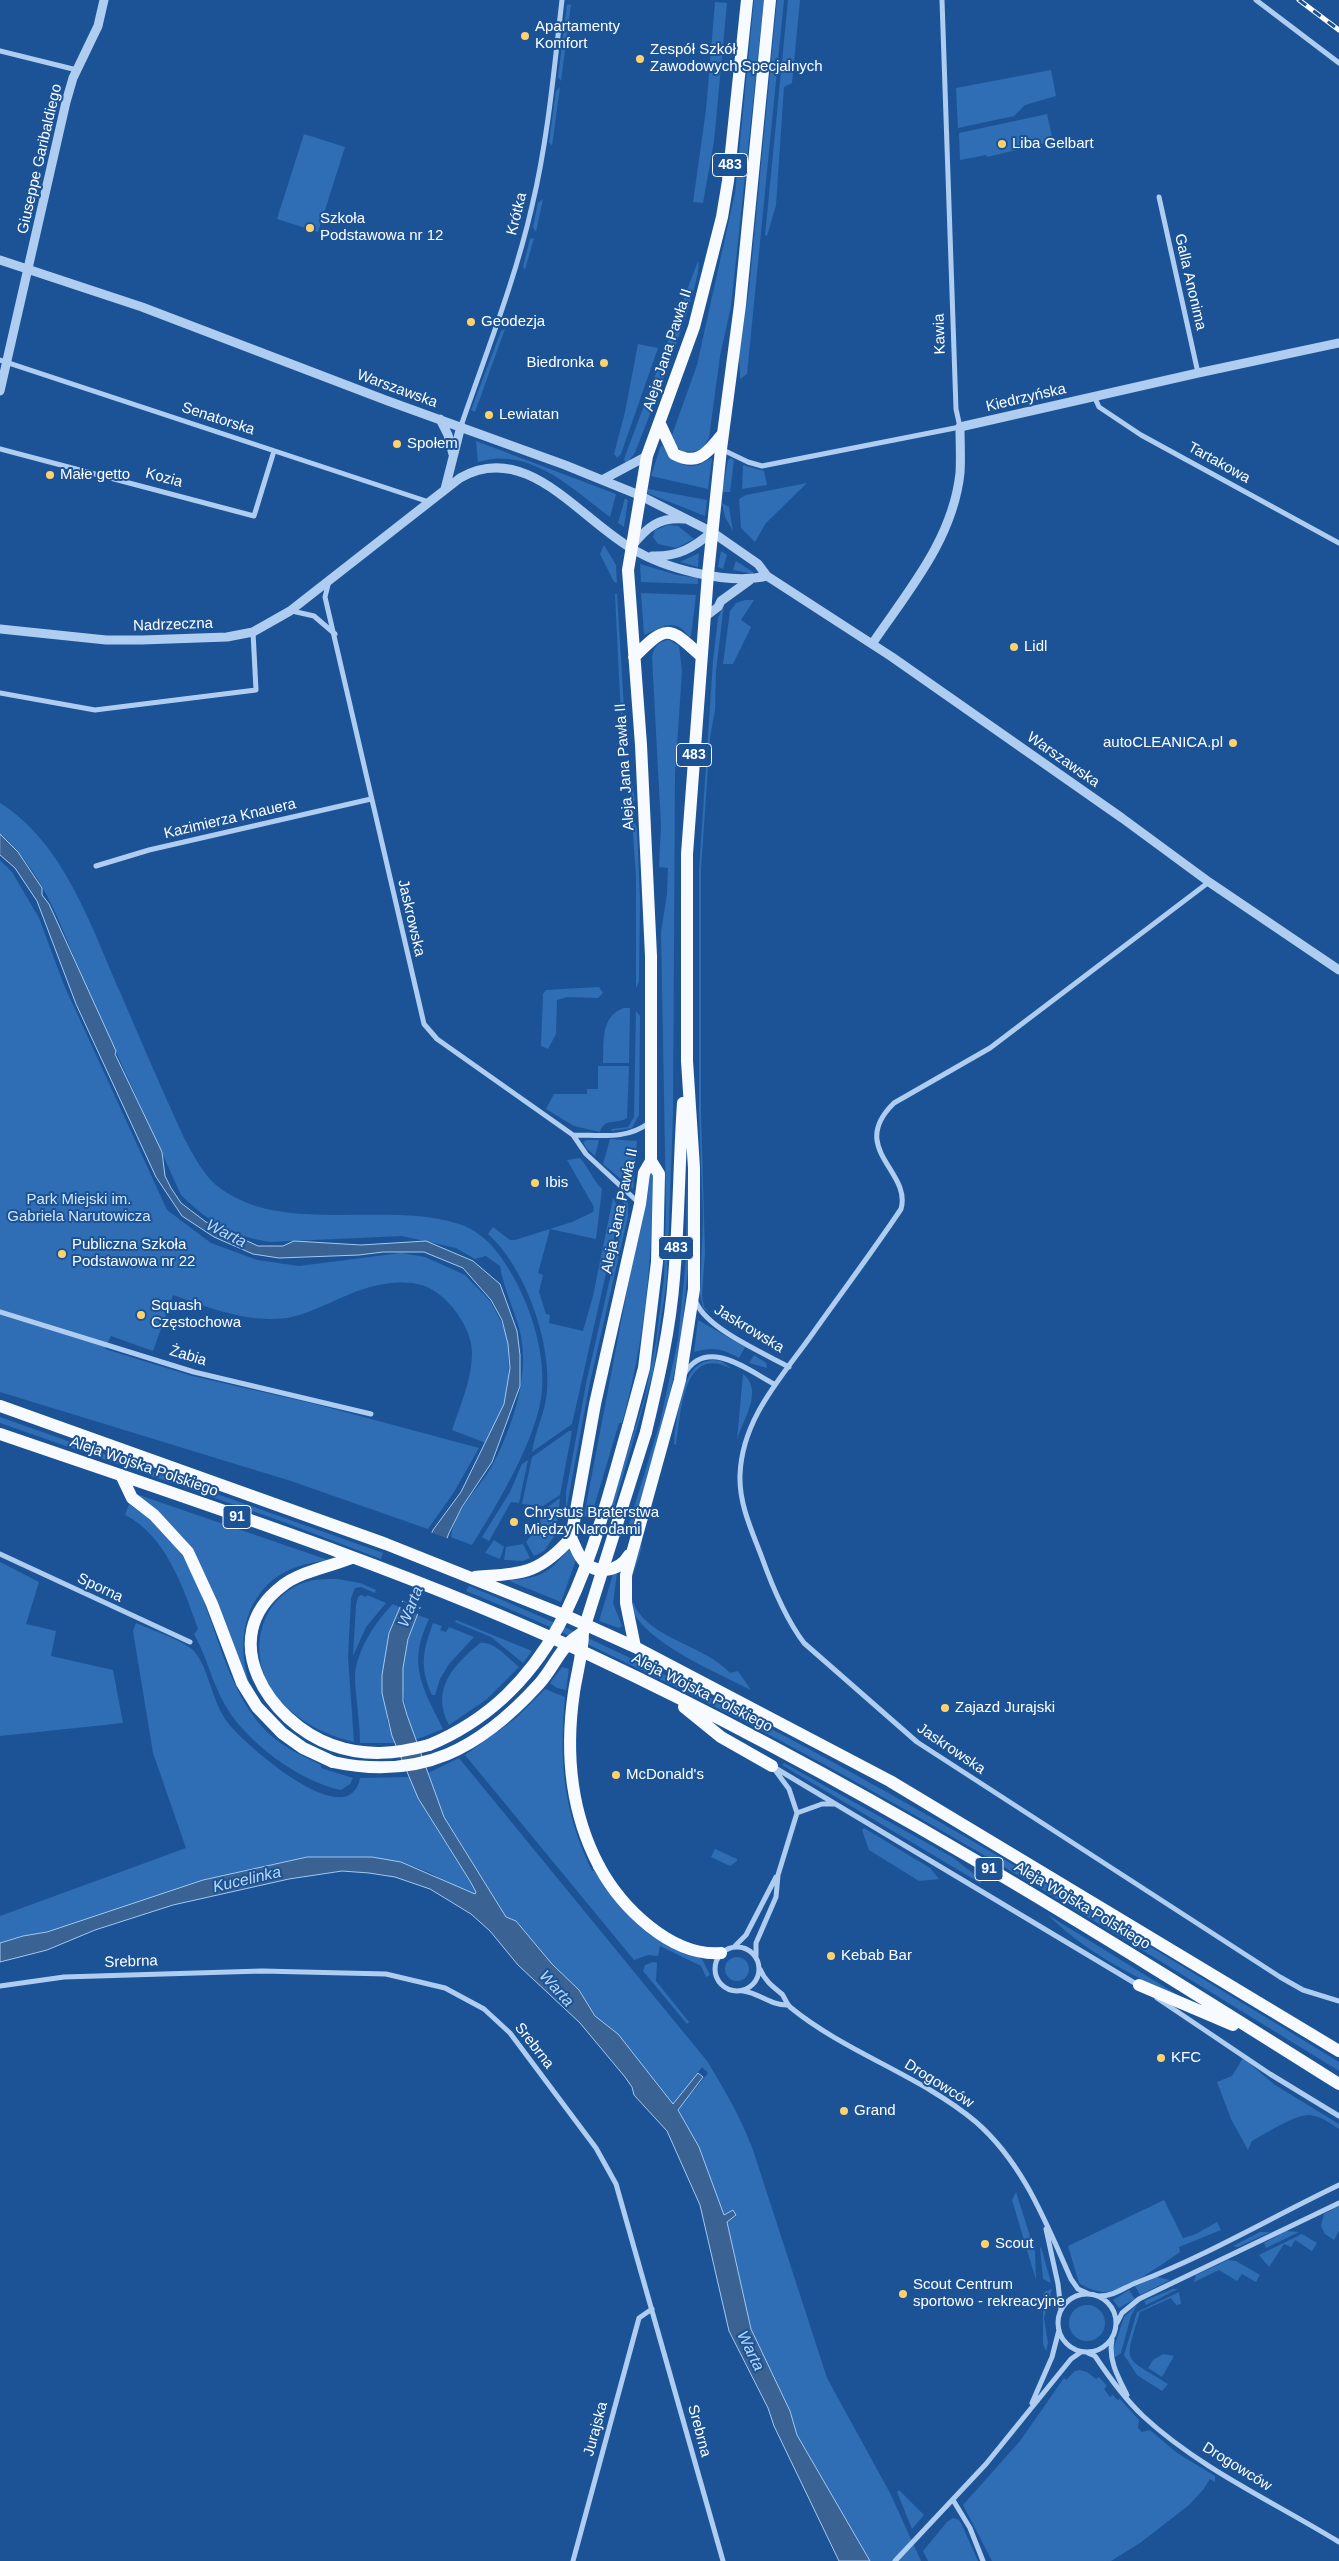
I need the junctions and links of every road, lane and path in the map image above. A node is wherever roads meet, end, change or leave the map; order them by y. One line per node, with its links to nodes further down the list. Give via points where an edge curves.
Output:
1 (104, 0): 9 (street, Giuseppe Garibaldiego, via 93,41)
2 (562, 0): 20 (street, Krótka, via 543,150 532,206 509,289)
3 (747, 0): 19 (main road, Aleja Jana Pawła II / 483, via 722,217 701,304)
4 (770, 0): 22 (main road, 483, via 740,305)
5 (942, 0): 21 (street, Kawia, via 956,409)
6 (1256, 0): 8 (street)
7 (0, 51): 9 (street)
8 (1339, 63)
9 (77, 70): 12 (street, Giuseppe Garibaldiego, via 61,120)
10 (1159, 197): 15 (street, Galla Anonima)
11 (0, 260): 12 (street, Warszawska)
12 (28, 270): 14 (street, Giuseppe Garibaldiego); 18 (street, Warszawska, via 151,310)
13 (1339, 343): 15 (street, Kiedrzyńska)
14 (4, 361): 16 (street, Giuseppe Garibaldiego); 25 (street, Senatorska)
15 (1198, 372): 17 (street, Kiedrzyńska)
16 (0, 391)
17 (1094, 396): 21 (street, Kiedrzyńska); 34 (street, Tartakowa, via 1099,407 1141,435)
18 (440, 419): 20 (street, Warszawska); 26 (street)
19 (660, 424): 22 (main road, via 674,454 686,459 704,455); 27 (main road, Aleja Jana Pawła II / 483)
20 (461, 426): 26 (street); 28 (street, Warszawska)
21 (960, 427): 23 (street, Kiedrzyńska, via 762,466); 46 (street, Kawia, via 960,473 946,528 929,561)
22 (722, 435): 23 (main road, 483)
23 (720, 448): 33 (main road, 483)
24 (0, 449): 25 (street, Kozia, via 254,516)
25 (274, 451): 31 (street, Senatorska)
26 (453, 456): 29 (street)
27 (647, 456): 28 (street); 30 (main road, Aleja Jana Pawła II / 483)
28 (602, 480): 30 (street, Warszawska)
29 (445, 489): 31 (street, Nadrzeczna); 35 (street, Nadrzeczna, via 476,470 499,466 522,472 543,483)
30 (639, 495): 32 (street, Warszawska); 35 (main road, Aleja Jana Pawła II / 483)
31 (429, 502): 39 (street, Nadrzeczna)
32 (686, 519): 33 (street, Warszawska); 35 (street, via 671,518 654,523)
33 (712, 532): 36 (street, via 685,552); 37 (main road, 483); 38 (street, Warszawska, via 758,564)
34 (1339, 544)
35 (631, 548): 36 (street); 48 (main road, Aleja Jana Pawła II / 483, via 628,570)
36 (646, 555): 37 (street, via 680,569)
37 (708, 574): 40 (street); 42 (main road, 483)
38 (767, 576): 40 (street); 46 (street, Warszawska)
39 (330, 580): 41 (street, Nadrzeczna); 45 (street, Jaskrowska, via 325,596)
40 (750, 580): 42 (street, via 721,600 718,607)
41 (290, 611): 44 (street, Nadrzeczna); 45 (street, via 314,616)
42 (706, 616): 47 (main road, 483)
43 (0, 629): 44 (street, Nadrzeczna, via 106,640 227,637)
44 (253, 632): 49 (street, via 256,690 95,710)
45 (336, 634): 50 (street, Jaskrowska)
46 (872, 644): 52 (street, Warszawska)
47 (701, 656): 48 (main road, via 680,636 666,632 654,637); 54 (main road, 483, via 687,854)
48 (634, 657): 55 (main road, Aleja Jana Pawła II / 483, via 651,956)
49 (0, 692)
50 (371, 799): 51 (street, Kazimierza Knauera, via 149,850); 56 (street, Jaskrowska, via 424,1024 437,1039)
51 (96, 866)
52 (1209, 882): 53 (street, Warszawska); 61 (street, via 990,1048 894,1102 886,1110 877,1131 878,1144 881,1156 903,1195 901,1209)
53 (1339, 970)
54 (687, 1061): 59 (main road, 483, via 694,1168); 73 (main road, 483, bridge, via 678,1168 674,1278 662,1365 646,1432)
55 (651, 1122): 56 (street, via 627,1134); 57 (main road, Aleja Jana Pawła II / 483)
56 (573, 1135): 58 (street, Jaskrowska, via 586,1154)
57 (651, 1161): 58 (main road, Aleja Jana Pawła II / 483, via 644,1174); 71 (main road, bridge, via 658,1174 657,1262 650,1334 628,1427 572,1604 547,1649 515,1687 481,1716 429,1745 386,1754 355,1752 331,1745 310,1735 276,1706 256,1676 252,1658 253,1630 263,1607 282,1586 298,1576)
58 (640, 1204): 68 (main road, Aleja Jana Pawła II / 483, via 595,1404)
59 (694, 1289): 61 (street, Jaskrowska, via 698,1308 707,1319); 62 (main road, 483)
60 (0, 1312): 65 (street, Żabia, via 194,1372)
61 (789, 1367): 63 (street, Jaskrowska)
62 (680, 1380): 63 (street, via 698,1359 715,1356 726,1358); 69 (main road, 483)
63 (774, 1384): 88 (street, Jaskrowska, via 746,1438 741,1457 740,1497 765,1567 792,1627 804,1643 917,1742 1280,1977 1310,1994)
64 (0, 1406): 72 (main road, Aleja Wojska Polskiego / 91, via 386,1544)
65 (371, 1414)
66 (0, 1434): 67 (main road, Aleja Wojska Polskiego / 91)
67 (121, 1476): 71 (main road, Aleja Wojska Polskiego / 91); 73 (main road, bridge, via 132,1498 154,1515 188,1552 242,1682 257,1707 282,1733 303,1748 333,1762 378,1769 405,1767 426,1762 465,1745 490,1729 528,1696 568,1643)
68 (571, 1538): 69 (main road, via 583,1560 600,1570 618,1566); 72 (main road, via 557,1554 537,1568)
69 (630, 1553): 75 (main road, via 624,1592)
70 (0, 1554): 74 (street, Sporna)
71 (352, 1558): 76 (main road, Aleja Wojska Polskiego / 91, via 464,1601)
72 (472, 1578): 75 (main road, Aleja Wojska Polskiego / 91)
73 (583, 1632): 82 (main road, bridge, via 570,1730 570,1764 580,1822 599,1866 616,1893 646,1924 698,1952)
74 (190, 1642)
75 (635, 1647): 91 (main road, Aleja Wojska Polskiego / 91, via 890,1781)
76 (665, 1691): 77 (main road, via 721,1737); 90 (main road, Aleja Wojska Polskiego / 91, via 942,1840)
77 (772, 1766): 78 (street); 79 (street, via 786,1784)
78 (836, 1804): 79 (street, via 822,1804); 85 (street)
79 (797, 1813): 80 (street)
80 (778, 1875): 81 (street, via 746,1935); 83 (street, via 776,1897 756,1943)
81 (734, 1946): 82 (street); 83 (street, via 747,1948)
82 (721, 1952): 87 (street, via 715,1965 718,1980 728,1989)
83 (756, 1956): 84 (street)
84 (760, 1969): 87 (street, via 753,1985); 89 (street, Drogowców, via 765,1981 784,1996)
85 (1139, 1985): 90 (main road, via 1199,2012); 93 (street, via 1270,2074)
86 (0, 1986): 99 (street, Srebrna, via 64,1978 270,1971 386,1974 445,1988 484,2009 510,2033 596,2148 616,2184)
87 (742, 1991): 89 (street, Drogowców, via 760,1994 777,2005)
88 (1339, 2001)
89 (788, 2005): 96 (street, Drogowców, via 936,2094 977,2124 1016,2166)
90 (1260, 2034): 92 (main road, Aleja Wojska Polskiego / 91)
91 (1339, 2052)
92 (1339, 2084)
93 (1339, 2116)
94 (1339, 2185): 98 (street, via 1168,2270 1118,2293)
95 (1339, 2203): 101 (street, via 1139,2299 1122,2313)
96 (1044, 2218): 97 (street, Drogowców, via 1071,2279 1078,2289); 100 (street, Drogowców)
97 (1089, 2294): 98 (street); 100 (street, via 1078,2295)
98 (1099, 2296): 101 (street, via 1114,2312)
99 (652, 2309): 110 (street, Jurajska, via 639,2318); 111 (street, Srebrna)
100 (1061, 2310): 102 (street)
101 (1117, 2323): 103 (street)
102 (1059, 2330): 104 (street, via 1063,2340); 107 (street, via 1052,2357)
103 (1112, 2340): 105 (street); 106 (street, Drogowców, via 1112,2363)
104 (1081, 2352): 105 (street); 107 (street, via 1071,2359)
105 (1088, 2353): 106 (street, Drogowców, via 1095,2356)
106 (1130, 2402): 109 (street, Drogowców, via 1159,2430 1211,2466)
107 (1030, 2408): 108 (street)
108 (953, 2500): 112 (street); 113 (street, via 970,2528)
109 (1339, 2542)
110 (573, 2561)
111 (723, 2561)
112 (895, 2561)
113 (983, 2561)

